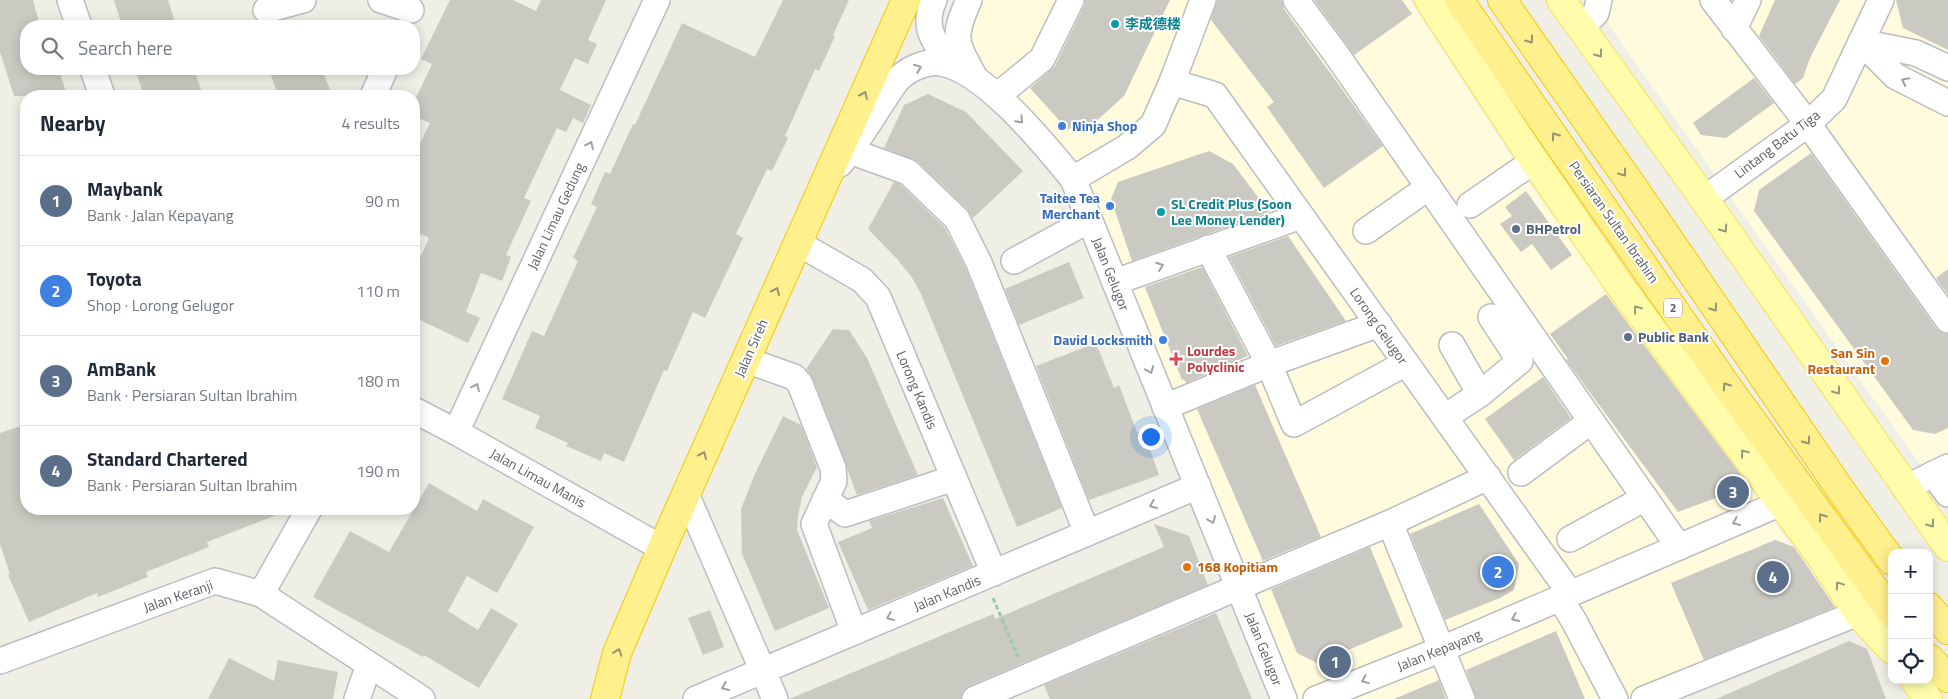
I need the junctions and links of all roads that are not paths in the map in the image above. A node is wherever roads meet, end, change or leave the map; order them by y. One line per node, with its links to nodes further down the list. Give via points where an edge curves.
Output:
1 (70, 0): 22 (street)
2 (303, 0): 20 (street)
3 (381, 0): 21 (street)
4 (657, 0): 62 (street, Jalan Limau Gedung, one-way to 4)
5 (906, 0): 39 (highway, Jalan Sireh, one-way to 5)
6 (934, 0): 27 (street, via 930,10 930,32 938,47)
7 (969, 0): 27 (street, via 959,23 958,46)
8 (1071, 0): 33 (street, via 1042,59)
9 (1203, 0): 30 (street)
10 (1296, 0): 40 (street)
11 (1416, 0): 37 (street)
12 (1429, 0): 37 (main road)
13 (1459, 0): 86 (highway, Persiaran Sultan Ibrahim / 2, one-way to 13, via 1729,389)
14 (1502, 0): 81 (highway, one-way to 81)
15 (1561, 0): 23 (main road)
16 (1599, 0): 23 (street, via 1596,13)
17 (1713, 0): 24 (street)
18 (1748, 0): 24 (street)
19 (1881, 0): 25 (street, Lintang Batu Tiga)
20 (266, 10)
21 (410, 12)
22 (77, 20)
23 (1581, 28): 41 (main road, one-way to 41)
24 (1734, 29): 35 (street)
25 (1861, 42): 26 (street, via 1916,53); 34 (street, one-way to 25, via 1895,76); 35 (street, Lintang Batu Tiga, via 1834,99)
26 (1948, 68)
27 (965, 72): 33 (street, Jalan Gelugor); 36 (street, one-way to 27, via 903,74 938,62)
28 (95, 75): 31 (street)
29 (382, 75): 32 (street)
30 (1172, 82): 38 (street, via 1153,126 1128,146); 43 (street, Lorong Gelugor, via 1215,96)
31 (100, 90)
32 (376, 90)
33 (997, 96): 38 (street, Jalan Gelugor, one-way to 38, via 1051,152)
34 (1948, 103)
35 (1808, 124): 41 (street, Lintang Batu Tiga); 51 (street)
36 (850, 151): 39 (street); 76 (street, via 908,172 957,219 979,263)
37 (1529, 163): 42 (street); 73 (main road, one-way to 37)
38 (1072, 179): 44 (street, Jalan Gelugor)
39 (823, 186): 46 (highway, Jalan Sireh)
40 (1429, 187): 45 (street); 61 (street)
41 (1704, 199): 68 (main road, one-way to 68)
42 (1470, 205)
43 (1301, 216): 47 (street); 52 (street, Lorong Gelugor)
44 (1089, 220): 48 (street); 49 (street, Jalan Gelugor)
45 (1366, 232)
46 (798, 243): 54 (highway, Jalan Sireh, one-way to 46); 66 (street, Lorong Kandis, via 862,280 878,297)
47 (1208, 248): 49 (street, one-way to 47); 56 (street)
48 (1014, 261)
49 (1115, 282): 58 (street, Jalan Gelugor, one-way to 58)
50 (1491, 317): 57 (street, via 1520,361)
51 (1948, 320)
52 (1379, 324): 55 (street, Lorong Gelugor); 56 (street)
53 (1452, 345): 57 (street)
54 (746, 360): 69 (highway, Jalan Sireh, one-way to 54); 72 (street, via 794,377 800,384 833,468 834,481)
55 (1406, 363): 56 (street, via 1294,424); 60 (street, Lorong Gelugor)
56 (1269, 364): 58 (street)
57 (1480, 394): 60 (street)
58 (1165, 407): 67 (street, Jalan Gelugor)
59 (420, 413): 62 (street, Jalan Limau Manis)
60 (1445, 417): 65 (street, Lorong Gelugor)
61 (1591, 421): 64 (street); 71 (street)
62 (456, 432): 80 (street, Jalan Limau Manis)
63 (1940, 471): 68 (street); 70 (street)
64 (1521, 473)
65 (1488, 477): 75 (street); 85 (street, Lorong Gelugor)
66 (954, 478): 72 (street, via 845,514); 82 (street, Lorong Kandis)
67 (1198, 486): 76 (street, Jalan Kandis, one-way to 76); 83 (street, Jalan Gelugor, one-way to 83)
68 (1905, 488): 79 (main road, one-way to 79)
69 (686, 494): 80 (highway, Jalan Sireh); 96 (street)
70 (1948, 494)
71 (1645, 498): 77 (street); 78 (street)
72 (825, 499): 90 (street, via 814,524)
73 (1781, 503): 78 (street, Jalan Kepayang, one-way to 78); 88 (main road, one-way to 73)
74 (306, 515): 84 (street)
75 (1390, 523): 83 (street); 92 (street)
76 (1087, 533): 82 (street, Jalan Kandis)
77 (1570, 539)
78 (1679, 547): 85 (street, Jalan Kepayang)
79 (1948, 547)
80 (662, 548): 101 (highway, Jalan Sireh, one-way to 80, via 617,653)
81 (1888, 555)
82 (989, 575): 90 (street, Jalan Kandis, one-way to 90)
83 (1238, 587): 104 (street); 105 (street, Jalan Gelugor)
84 (261, 594): 93 (street, Jalan Keranji, via 215,581); 95 (street, Jalan Keranji)
85 (1565, 595): 92 (street, Jalan Kepayang, one-way to 92); 108 (street, Lorong Gelugor, via 1574,621)
86 (1888, 608)
87 (1933, 612): 89 (highway)
88 (1858, 613): 91 (main road); 109 (street)
89 (1948, 630)
90 (854, 632): 96 (street, Jalan Kandis)
91 (1888, 646)
92 (1442, 650): 106 (street, Jalan Kepayang, one-way to 106); 107 (street)
93 (0, 661)
94 (1933, 662): 97 (highway)
95 (369, 665): 99 (street); 100 (street, Jalan Keranji)
96 (763, 671): 102 (street, Jalan Kandis, one-way to 102); 103 (street)
97 (1948, 678)
98 (1918, 684): 110 (main road)
99 (357, 699)
100 (422, 699)
101 (606, 699)
102 (696, 699)
103 (775, 699)
104 (975, 699)
105 (1284, 699)
106 (1316, 699)
107 (1462, 699)
108 (1615, 699)
109 (1644, 699)
110 (1928, 699)

